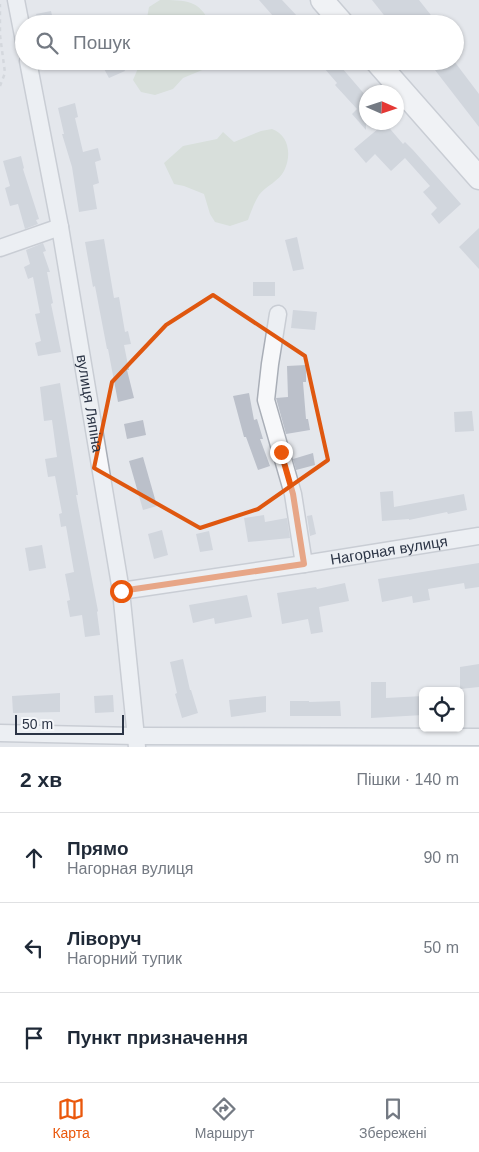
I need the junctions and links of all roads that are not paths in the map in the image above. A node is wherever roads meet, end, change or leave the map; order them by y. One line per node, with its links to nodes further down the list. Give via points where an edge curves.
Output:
1 (16, 0): 3 (street)
2 (322, 0): 4 (street)
3 (19, 15)
4 (335, 15)
5 (30, 70): 8 (street, вулиця Ляпіна)
6 (384, 70): 7 (street)
7 (479, 178)
8 (60, 227): 9 (street); 13 (street, вулиця Ляпіна)
9 (0, 248)
10 (278, 314): 12 (street, via 266,400 293,494)
11 (479, 536): 12 (street, Нагорная вулиця)
12 (304, 564): 13 (street, Нагорная вулиця)
13 (121, 591): 16 (street, вулиця Ляпіна)
14 (0, 734): 16 (street)
15 (479, 737): 17 (street)
16 (136, 741): 17 (street)
17 (410, 742)

